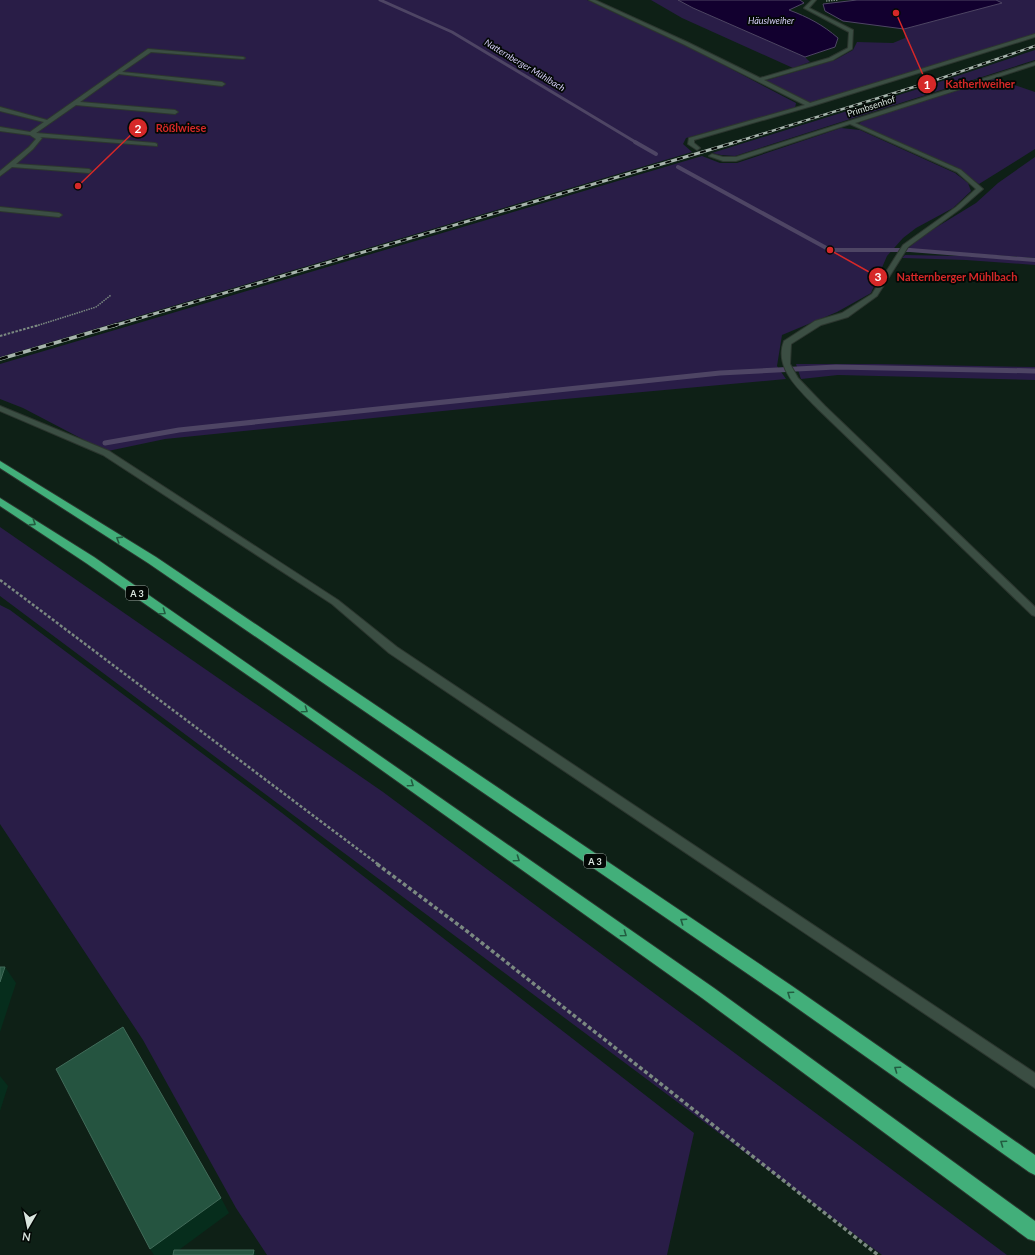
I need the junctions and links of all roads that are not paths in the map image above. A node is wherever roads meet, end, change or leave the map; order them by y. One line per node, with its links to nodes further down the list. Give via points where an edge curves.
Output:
1 (591, 0): 7 (lane)
2 (814, 0): 7 (lane, via 806,8 851,31 850,49 831,59)
3 (1035, 35): 10 (lane)
4 (243, 58): 6 (lane, via 150,50)
5 (1035, 62): 14 (lane, Primbsenhof)
6 (119, 73): 8 (lane); 9 (lane)
7 (759, 80): 10 (lane)
8 (222, 84)
9 (76, 103): 12 (lane); 13 (lane)
10 (810, 105): 18 (lane, via 692,139 692,144)
11 (0, 109): 13 (lane)
12 (175, 112)
13 (49, 122): 16 (lane)
14 (849, 122): 19 (lane, Primbsenhof, via 736,159); 28 (lane, via 960,171 980,189 904,246 875,295 845,315 818,323 787,343 786,364 795,379 828,414)
15 (0, 129): 16 (lane)
16 (31, 134): 17 (lane); 20 (lane, via 39,138 31,148)
17 (155, 145)
18 (697, 148)
19 (712, 156)
20 (6, 167): 21 (lane); 22 (lane)
21 (89, 171)
22 (0, 174)
23 (0, 209): 24 (lane)
24 (59, 215)
25 (0, 408): 29 (lane, via 106,453 335,602 393,650)
26 (0, 464): 30 (highway, A 3, one-way to 26, via 786,991 159,565)
27 (0, 502): 31 (highway, A 3, one-way to 31, via 90,560 695,984)
28 (1035, 613)
29 (1035, 1081)
30 (1035, 1166)
31 (1035, 1232)

